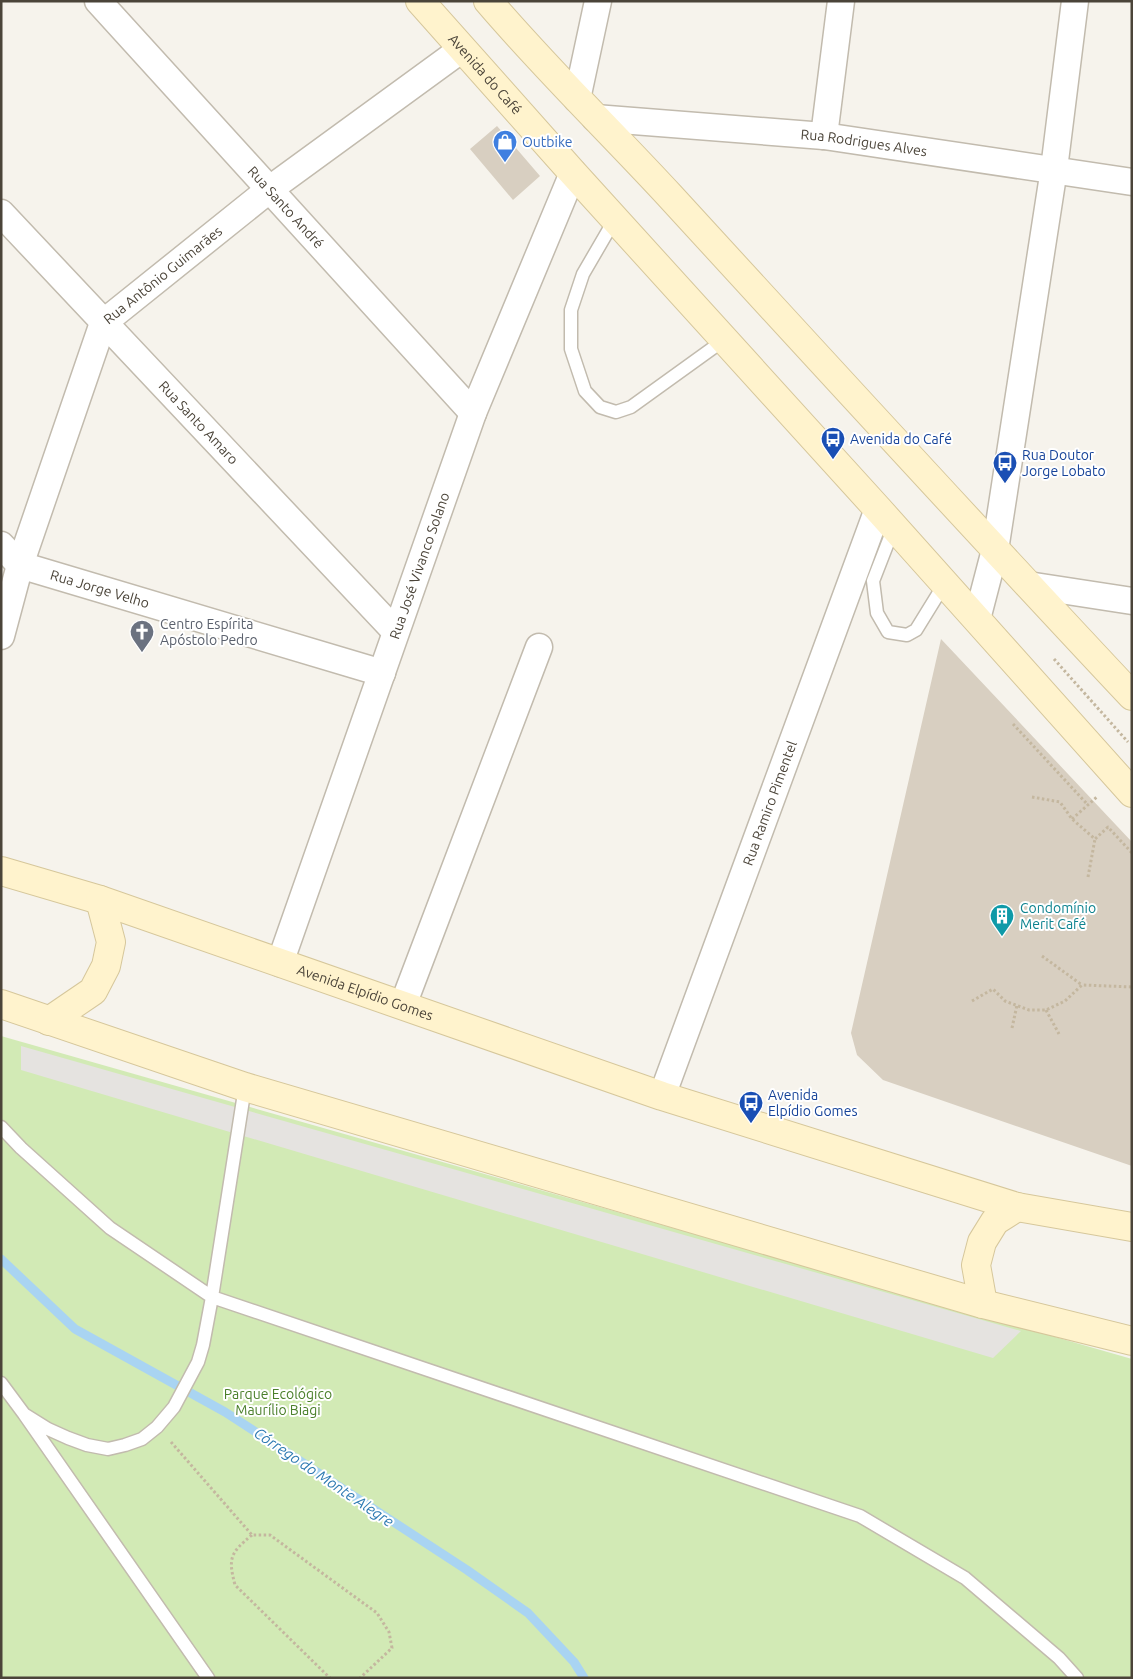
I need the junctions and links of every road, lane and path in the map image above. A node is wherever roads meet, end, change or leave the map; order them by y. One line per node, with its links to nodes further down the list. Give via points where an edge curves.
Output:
1 (98, 1): 13 (street, Rua Santo André)
2 (420, 1): 7 (main road, Avenida do Café)
3 (488, 1): 8 (main road)
4 (598, 1): 8 (street)
5 (841, 1): 9 (street)
6 (1075, 1): 10 (street)
7 (462, 49): 11 (main road, Avenida do Café); 13 (street, Rua Antônio Guimarães)
8 (586, 109): 9 (street, Rua Rodrigues Alves); 21 (main road)
9 (824, 136): 10 (street, Rua Rodrigues Alves)
10 (1054, 169): 12 (street, Rua Rodrigues Alves); 21 (street)
11 (573, 173): 15 (main road, Avenida do Café); 18 (street, Rua José Vivanco Solano)
12 (1132, 182)
13 (270, 189): 16 (street, Rua Antônio Guimarães); 18 (street, Rua Santo André)
14 (1, 213): 16 (street, Rua Santo Amaro)
15 (615, 219): 17 (main road, Avenida do Café); 17 (lane, via 583,274 571,310 571,349 585,390 600,407 616,412 631,406)
16 (103, 323): 22 (street, Rua Antônio Guimarães); 27 (street, Rua Santo Amaro)
17 (724, 340): 19 (main road, Avenida do Café)
18 (473, 413): 27 (street, Rua José Vivanco Solano)
19 (886, 518): 23 (main road, Avenida do Café); 23 (lane, via 873,581 877,613 888,632 907,635 916,630); 54 (street, Rua Ramiro Pimentel)
20 (1, 545): 22 (street)
21 (995, 550): 24 (main road); 26 (street)
22 (20, 565): 28 (street, Rua Antônio Guimarães); 30 (street, Rua Jorge Velho)
23 (945, 583): 26 (main road, Avenida do Café)
24 (1028, 586): 25 (street); 31 (main road)
25 (1132, 601)
26 (976, 618): 33 (main road, Avenida do Café)
27 (395, 632): 30 (street, Rua José Vivanco Solano)
28 (1, 636)
29 (539, 647): 48 (street)
30 (382, 673): 42 (street, Rua José Vivanco Solano)
31 (1132, 696)
32 (1013, 724): 35 (path)
33 (1132, 793)
34 (1032, 797): 36 (path, via 1060,802 1072,819)
35 (1088, 805)
36 (1095, 839): 37 (path, via 1108,827); 39 (path)
37 (1132, 853)
38 (1, 871): 40 (main road, Avenida Elpídio Gomes)
39 (1088, 876)
40 (100, 900): 42 (main road, Avenida Elpídio Gomes); 50 (main road, via 111,942 106,966 93,991)
41 (1042, 956): 43 (path)
42 (280, 963): 48 (main road, Avenida Elpídio Gomes)
43 (1082, 985): 44 (path); 49 (path, via 1065,1001)
44 (1132, 987)
45 (972, 1001): 47 (path, via 993,989 1005,1001)
46 (1, 1004): 50 (main road)
47 (1017, 1005): 49 (path, via 1028,1010); 51 (path)
48 (403, 1006): 54 (main road, Avenida Elpídio Gomes)
49 (1046, 1010): 52 (path)
50 (49, 1020): 53 (main road)
51 (1012, 1028)
52 (1059, 1034)
53 (245, 1087): 58 (lane); 59 (main road)
54 (662, 1096): 56 (main road, Avenida Elpídio Gomes)
55 (1, 1127): 58 (lane, via 110,1228)
56 (1016, 1207): 57 (main road, Avenida Elpídio Gomes); 59 (main road, via 995,1222 982,1242 976,1265)
57 (1132, 1227)
58 (212, 1297): 63 (lane, via 198,1362 174,1407); 68 (lane, via 860,1516 965,1578 1059,1658)
59 (983, 1304): 60 (main road)
60 (1132, 1341)
61 (1, 1383): 62 (lane)
62 (24, 1414): 63 (lane, via 68,1438 108,1449 142,1439); 65 (lane)
63 (157, 1426): 64 (path)
64 (252, 1535): 66 (path, via 236,1548 230,1566 235,1585); 67 (path, via 270,1535 377,1613 389,1632 392,1648)
65 (208, 1678)
66 (330, 1678)
67 (360, 1678)
68 (1077, 1678)

